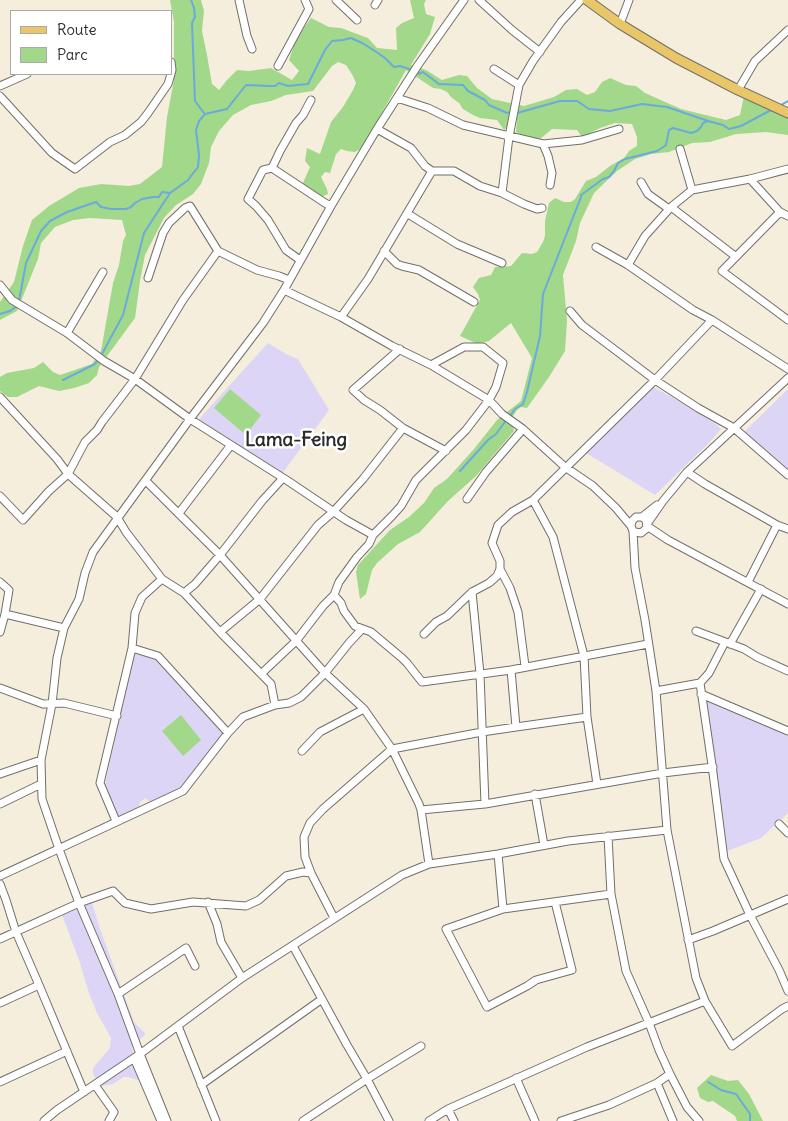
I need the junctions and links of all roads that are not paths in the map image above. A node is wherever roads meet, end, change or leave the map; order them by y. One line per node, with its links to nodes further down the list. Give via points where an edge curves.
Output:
1 (239, 0): 12 (street)
2 (305, 0): 14 (street, via 309,9)
3 (336, 0): 9 (street)
4 (464, 0): 22 (street)
5 (479, 0): 13 (street)
6 (581, 0): 13 (street)
7 (587, 0): 10 (main road)
8 (629, 0): 10 (street)
9 (357, 20)
10 (620, 24): 20 (main road)
11 (788, 30): 20 (street, via 755,61)
12 (252, 49)
13 (540, 52): 18 (street)
14 (278, 66)
15 (494, 69): 18 (street)
16 (25, 75): 19 (street)
17 (171, 75): 21 (street, via 168,84 141,122 75,169 52,152)
18 (519, 85): 27 (street)
19 (0, 86)
20 (738, 90): 24 (main road)
21 (0, 96)
22 (397, 98): 25 (street); 27 (street, via 428,108 463,126)
23 (311, 100): 30 (street)
24 (788, 113)
25 (377, 129): 32 (street, via 411,148 424,166); 38 (street)
26 (619, 129): 28 (street, via 582,140)
27 (509, 137): 28 (street); 37 (street)
28 (543, 144): 35 (street, via 552,173)
29 (680, 149): 36 (street)
30 (272, 168): 38 (street); 48 (street, via 263,170 248,199 268,220 286,250)
31 (788, 169): 33 (street)
32 (432, 171): 37 (street, via 454,171 480,186); 42 (street)
33 (750, 179): 36 (street); 41 (street)
34 (641, 182): 40 (street, via 648,194)
35 (550, 185)
36 (692, 190): 40 (street)
37 (502, 193): 39 (street, via 537,209)
38 (331, 206): 48 (street)
39 (542, 208)
40 (670, 208): 47 (street); 50 (street, via 645,236)
41 (780, 212): 43 (street); 47 (street)
42 (408, 214): 46 (street); 49 (street, via 456,244)
43 (788, 216)
44 (596, 248): 50 (street)
45 (218, 251): 52 (street, via 190,206 169,223 163,233); 53 (street, via 257,270); 66 (street, via 183,300)
46 (384, 251): 56 (street, via 397,264 419,270); 58 (street)
47 (735, 256): 60 (street, via 722,271)
48 (300, 260): 53 (street)
49 (502, 263)
50 (628, 265): 59 (street)
51 (103, 272): 61 (street)
52 (148, 278)
53 (289, 280): 55 (street)
54 (0, 286): 61 (street, via 12,300)
55 (284, 290): 58 (street); 70 (street, via 263,324)
56 (474, 302)
57 (570, 311): 67 (street, via 582,325)
58 (342, 317): 62 (street)
59 (712, 320): 64 (street); 67 (street)
60 (788, 320)
61 (67, 333): 66 (street)
62 (400, 350): 63 (street); 71 (street, via 352,390)
63 (431, 365): 69 (street); 69 (street, via 464,347 483,346 503,363)
64 (788, 369)
65 (788, 378): 72 (street)
66 (135, 379): 70 (street); 78 (street, via 85,442)
67 (655, 380): 72 (street); 76 (street)
68 (0, 397): 78 (street)
69 (489, 400): 73 (street); 75 (street)
70 (190, 419): 74 (street); 81 (street)
71 (403, 428): 75 (street); 88 (street)
72 (734, 428): 77 (street); 79 (street)
73 (523, 429): 76 (street); 83 (street)
74 (232, 445): 80 (street); 87 (street)
75 (446, 451): 94 (street, via 416,480 401,506)
76 (566, 467): 84 (street); 86 (street)
77 (687, 472): 85 (street); 91 (street)
78 (68, 474): 82 (street, via 23,520); 89 (street)
79 (788, 475)
80 (283, 478): 88 (street); 95 (street)
81 (146, 481): 87 (street); 89 (street)
82 (0, 496)
83 (467, 498)
84 (534, 500): 96 (street, via 512,512 498,525 492,542); 117 (street, via 553,537)
85 (663, 500): 90 (street); 92 (street)
86 (616, 508): 90 (street); 92 (street)
87 (179, 512): 95 (street)
88 (333, 512): 94 (street); 104 (street, via 318,525)
89 (117, 517): 97 (street); 107 (street, via 93,552 79,599)
90 (639, 517): 92 (street, via 646,520); 92 (street, via 632,520)
91 (777, 524): 93 (street); 99 (street)
92 (640, 528): 99 (street); 115 (street, via 634,559)
93 (788, 529)
94 (373, 535): 103 (street, via 339,582)
95 (220, 555): 102 (street); 104 (street)
96 (500, 569): 101 (street, via 489,583); 118 (street, via 518,612)
97 (162, 578): 102 (street); 116 (street, via 142,598 135,613)
98 (0, 582): 106 (street, via 9,590)
99 (748, 582): 100 (street)
100 (761, 589): 105 (street); 114 (street)
101 (472, 592): 112 (street); 123 (street)
102 (184, 593): 111 (street)
103 (334, 595): 108 (street, via 355,626); 113 (street)
104 (260, 600): 111 (street); 113 (street)
105 (788, 604)
106 (5, 614): 107 (street); 110 (street)
107 (64, 628): 128 (street)
108 (362, 629): 121 (street); 123 (street, via 402,658 422,682)
109 (696, 631): 114 (street)
110 (0, 632)
111 (220, 632): 122 (street)
112 (424, 634)
113 (296, 641): 121 (street); 122 (street)
114 (727, 643): 120 (street); 124 (street)
115 (648, 644): 117 (street); 126 (street)
116 (132, 648): 131 (street); 136 (street, via 158,656)
117 (584, 656): 118 (street); 132 (street)
118 (525, 666): 119 (street)
119 (511, 670): 123 (street); 133 (street)
120 (788, 671)
121 (325, 673): 129 (street, via 301,697 289,704); 130 (street)
122 (261, 674): 129 (street, via 271,684)
123 (480, 674): 135 (street)
124 (700, 683): 126 (street); 127 (street)
125 (0, 688): 128 (street, via 42,704)
126 (656, 691): 141 (street)
127 (701, 694): 134 (street); 140 (street)
128 (52, 704): 131 (street, via 64,703); 139 (street)
129 (275, 705): 136 (street, via 243,717)
130 (364, 709): 137 (street); 138 (street, via 320,732)
131 (116, 716): 149 (street, via 100,783)
132 (587, 717): 133 (street); 144 (street)
133 (516, 727): 135 (street)
134 (788, 731)
135 (482, 732): 137 (street); 147 (street)
136 (228, 733): 149 (street, via 183,791)
137 (392, 749): 148 (street); 158 (street, via 310,823 304,837 305,857)
138 (302, 751)
139 (40, 760): 142 (street); 143 (street)
140 (713, 767): 141 (street); 167 (street, via 724,859)
141 (663, 773): 144 (street); 151 (street)
142 (0, 774)
143 (41, 784): 146 (street); 155 (street, via 42,799)
144 (597, 784): 145 (street)
145 (535, 794): 147 (street); 154 (street)
146 (0, 804)
147 (485, 804): 148 (street)
148 (421, 810): 157 (street)
149 (116, 821): 155 (street)
150 (780, 824): 152 (street)
151 (667, 830): 153 (street); 171 (street)
152 (788, 833)
153 (608, 836): 154 (street); 161 (street)
154 (544, 845): 156 (street)
155 (59, 849): 159 (street); 165 (street)
156 (498, 854): 157 (street); 166 (street)
157 (430, 864): 168 (street, via 402,875)
158 (311, 873): 163 (street, via 286,876 259,900 246,906); 168 (street)
159 (0, 876)
160 (0, 884): 169 (street)
161 (611, 894): 164 (street); 184 (street, via 626,971)
162 (788, 899): 167 (street)
163 (208, 902): 165 (street, via 151,909 126,904 113,891); 176 (street, via 221,942)
164 (555, 902): 166 (street); 166 (street, via 572,970 536,980 487,1007 446,929)
165 (80, 903): 169 (street); 179 (street)
166 (503, 909)
167 (750, 915): 171 (street); 175 (street)
168 (334, 918): 172 (street)
169 (16, 932): 170 (street); 177 (street)
170 (0, 939)
171 (688, 940): 181 (street)
172 (292, 946): 176 (street); 180 (street)
173 (788, 965): 175 (street)
174 (196, 966): 179 (street, via 186,948)
175 (780, 970): 178 (street)
176 (242, 978): 185 (street)
177 (40, 985): 182 (street); 187 (street)
178 (788, 991)
179 (118, 994): 188 (street)
180 (322, 999): 191 (street); 195 (street)
181 (705, 1001): 183 (street, via 732,1046); 184 (street)
182 (0, 1003)
183 (788, 1006)
184 (649, 1023): 189 (street); 190 (street)
185 (178, 1026): 188 (street); 195 (street)
186 (421, 1046): 191 (street)
187 (67, 1051): 192 (street); 196 (street)
188 (137, 1056): 194 (street); 200 (street); 201 (street)
189 (670, 1074): 193 (street); 210 (street, via 687,1107)
190 (516, 1078): 197 (street); 207 (street)
191 (367, 1079): 203 (street); 204 (street)
192 (0, 1082)
193 (656, 1083): 208 (street, via 609,1105); 209 (street)
194 (95, 1085): 196 (street); 199 (street, via 114,1112)
195 (201, 1085): 202 (street)
196 (84, 1092): 198 (street)
197 (448, 1109): 205 (street); 206 (street)
198 (44, 1121)
199 (109, 1121)
200 (161, 1121)
201 (167, 1121)
202 (216, 1121)
203 (303, 1121)
204 (390, 1121)
205 (429, 1121)
206 (454, 1121)
207 (535, 1121)
208 (561, 1121)
209 (672, 1121)
210 (699, 1121)

